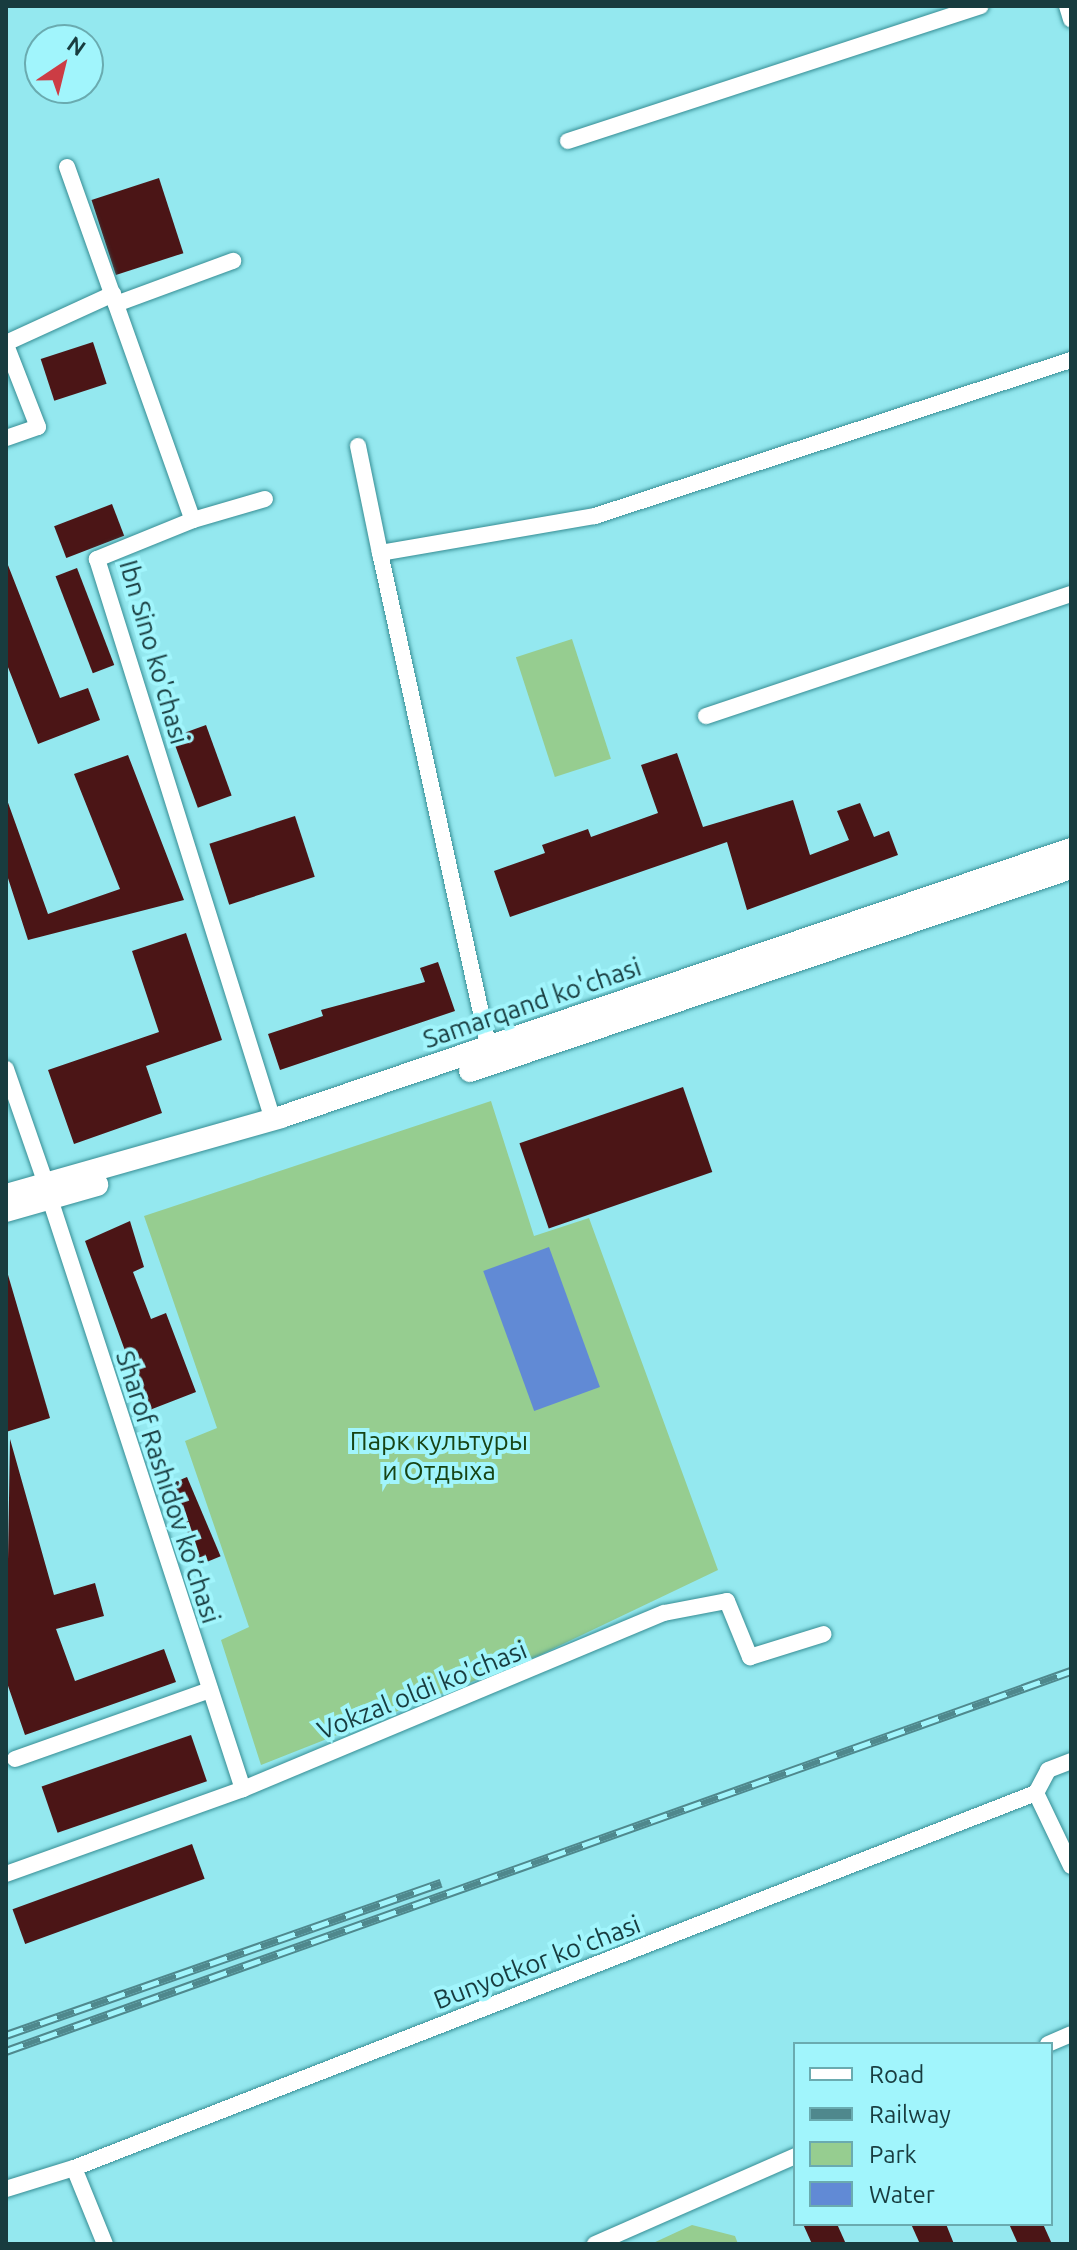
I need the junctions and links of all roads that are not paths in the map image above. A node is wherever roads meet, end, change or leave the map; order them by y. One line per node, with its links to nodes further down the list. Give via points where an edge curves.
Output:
1 (980, 6): 4 (street)
2 (1067, 6): 3 (street)
3 (1071, 19)
4 (568, 141)
5 (67, 167): 7 (street)
6 (233, 261): 7 (street)
7 (114, 299): 8 (street); 13 (street)
8 (6, 344): 10 (street, via 38,427)
9 (1071, 360): 14 (street, via 595,516)
10 (6, 438)
11 (358, 446): 14 (street)
12 (265, 499): 13 (street)
13 (193, 520): 21 (street, Ibn Sino ko'chasi, via 97,559)
14 (380, 553): 19 (street)
15 (1071, 594): 16 (street)
16 (706, 716)
17 (1071, 849): 19 (main road, Samarqand ko'chasi)
18 (1071, 868): 19 (main road, Samarqand ko'chasi)
19 (491, 1056): 21 (main road, Samarqand ko'chasi); 22 (main road, Samarqand ko'chasi)
20 (6, 1069): 22 (street, Sharof Rashidov ko’chasi)
21 (273, 1120): 22 (main road, Samarqand ko'chasi)
22 (48, 1192): 23 (main road, Samarqand ko'chasi); 24 (main road, Samarqand ko'chasi); 26 (street, Sharof Rashidov ko’chasi)
23 (6, 1195)
24 (6, 1211)
25 (824, 1634): 29 (street, Vokzal oldi ko'chasi, via 750,1657 727,1601 664,1613)
26 (210, 1690): 27 (street); 29 (street, Sharof Rashidov ko’chasi)
27 (15, 1759)
28 (1071, 1761): 30 (street, Bunyotkor ko'chasi, via 1048,1770)
29 (243, 1789): 32 (street, Vokzal oldi ko'chasi)
30 (1036, 1793): 31 (street); 36 (street, Bunyotkor ko'chasi)
31 (1071, 1866)
32 (6, 1874)
33 (1071, 2034): 34 (street)
34 (1053, 2042)
35 (793, 2157): 39 (street)
36 (74, 2168): 37 (street, Bunyotkor ko'chasi); 38 (street)
37 (6, 2189)
38 (105, 2244)
39 (595, 2244)

